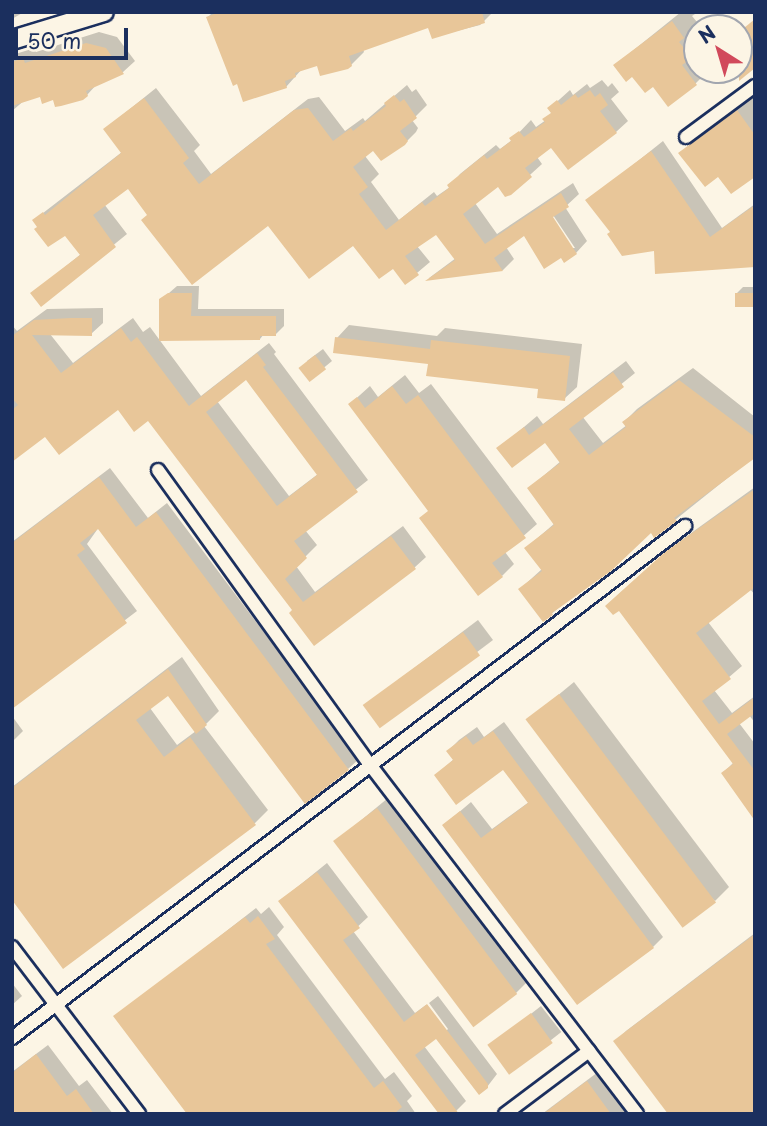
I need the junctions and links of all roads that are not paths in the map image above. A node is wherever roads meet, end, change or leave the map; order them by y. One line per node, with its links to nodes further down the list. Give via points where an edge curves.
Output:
1 (104, 12): 2 (street)
2 (12, 40)
3 (755, 86): 4 (street)
4 (686, 137)
5 (158, 470): 7 (street)
6 (685, 527): 7 (street)
7 (371, 766): 9 (street); 11 (street)
8 (12, 947): 9 (street)
9 (56, 1006): 10 (street); 12 (street)
10 (12, 1038)
11 (589, 1051): 13 (street); 14 (street)
12 (139, 1114)
13 (505, 1114)
14 (637, 1114)

